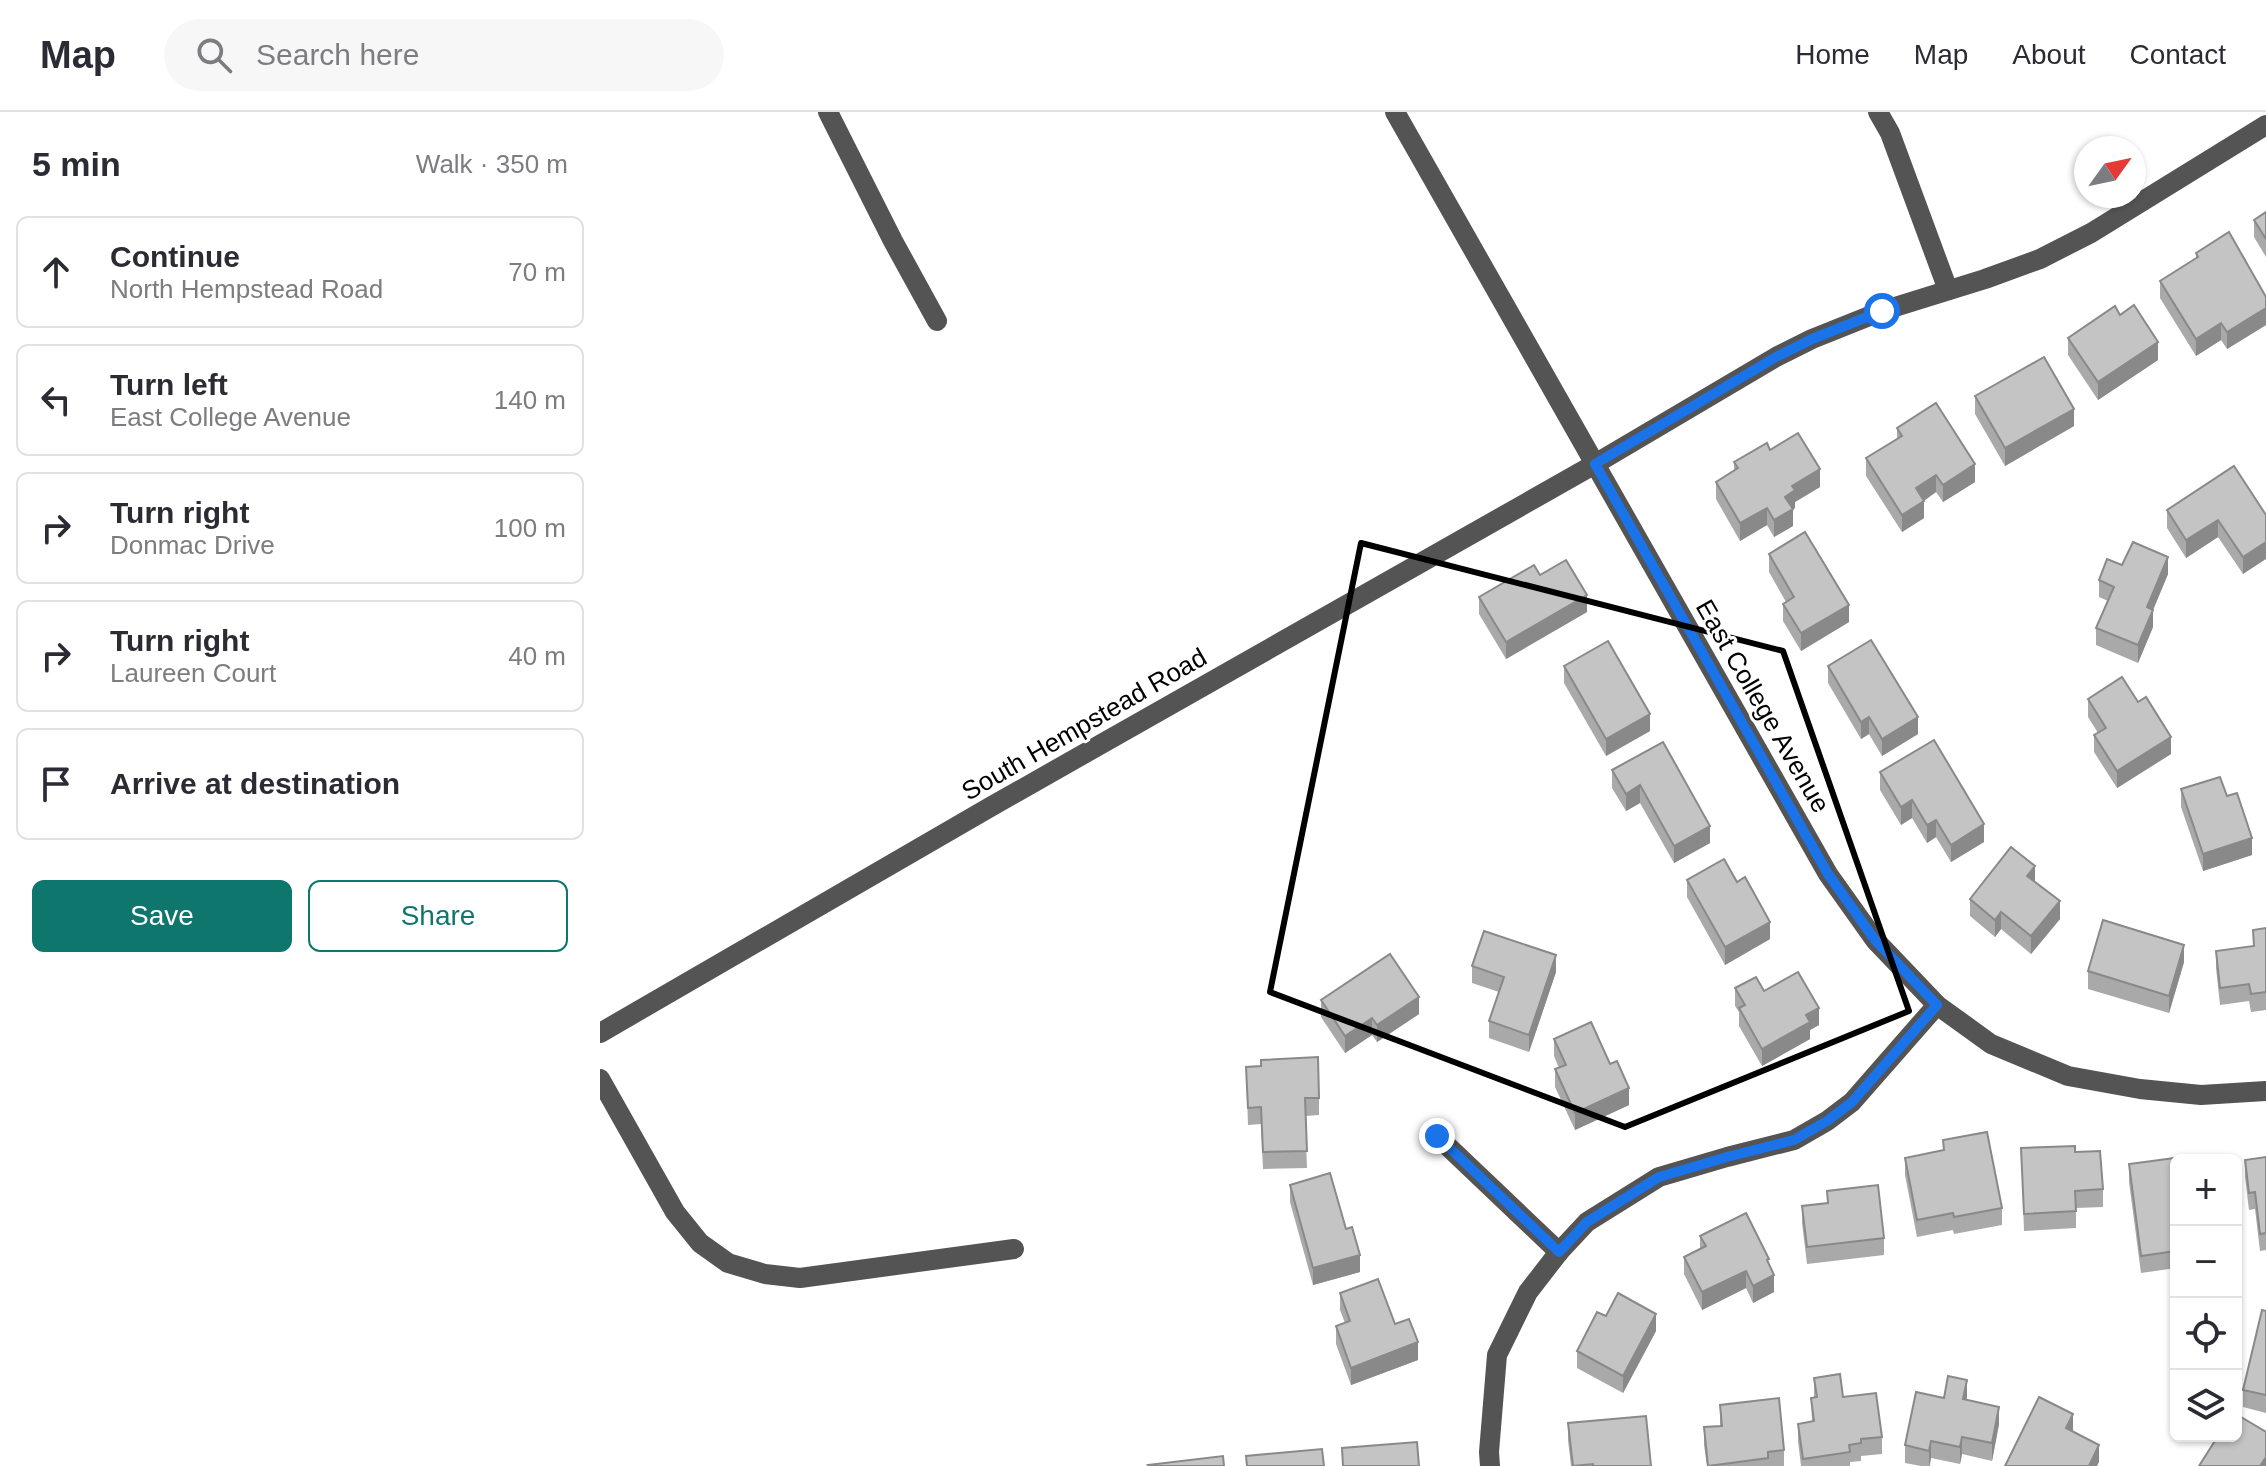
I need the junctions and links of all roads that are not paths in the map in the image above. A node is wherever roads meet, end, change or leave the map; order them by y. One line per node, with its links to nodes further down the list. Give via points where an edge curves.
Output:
1 (828, 112): 6 (street)
2 (1395, 112): 7 (street, East College Avenue)
3 (1878, 112): 5 (street)
4 (2266, 125): 5 (street, South Hempstead Road, via 2091,233 2040,259)
5 (1948, 290): 7 (street, South Hempstead Road, via 1812,339)
6 (937, 321)
7 (1595, 464): 8 (street, East College Avenue, via 1828,874 1875,940); 9 (street, South Hempstead Road)
8 (1937, 1005): 11 (street, East College Avenue, via 1991,1044 2068,1076 2201,1095); 14 (street, via 1852,1102 1827,1121 1794,1140 1659,1177 1587,1222)
9 (600, 1033)
10 (600, 1079): 13 (street, via 675,1212 700,1243 728,1263 800,1278)
11 (2266, 1091)
12 (1437, 1136): 14 (street)
13 (1014, 1249)
14 (1559, 1252): 15 (street, via 1528,1292 1497,1355)
15 (1490, 1466)

